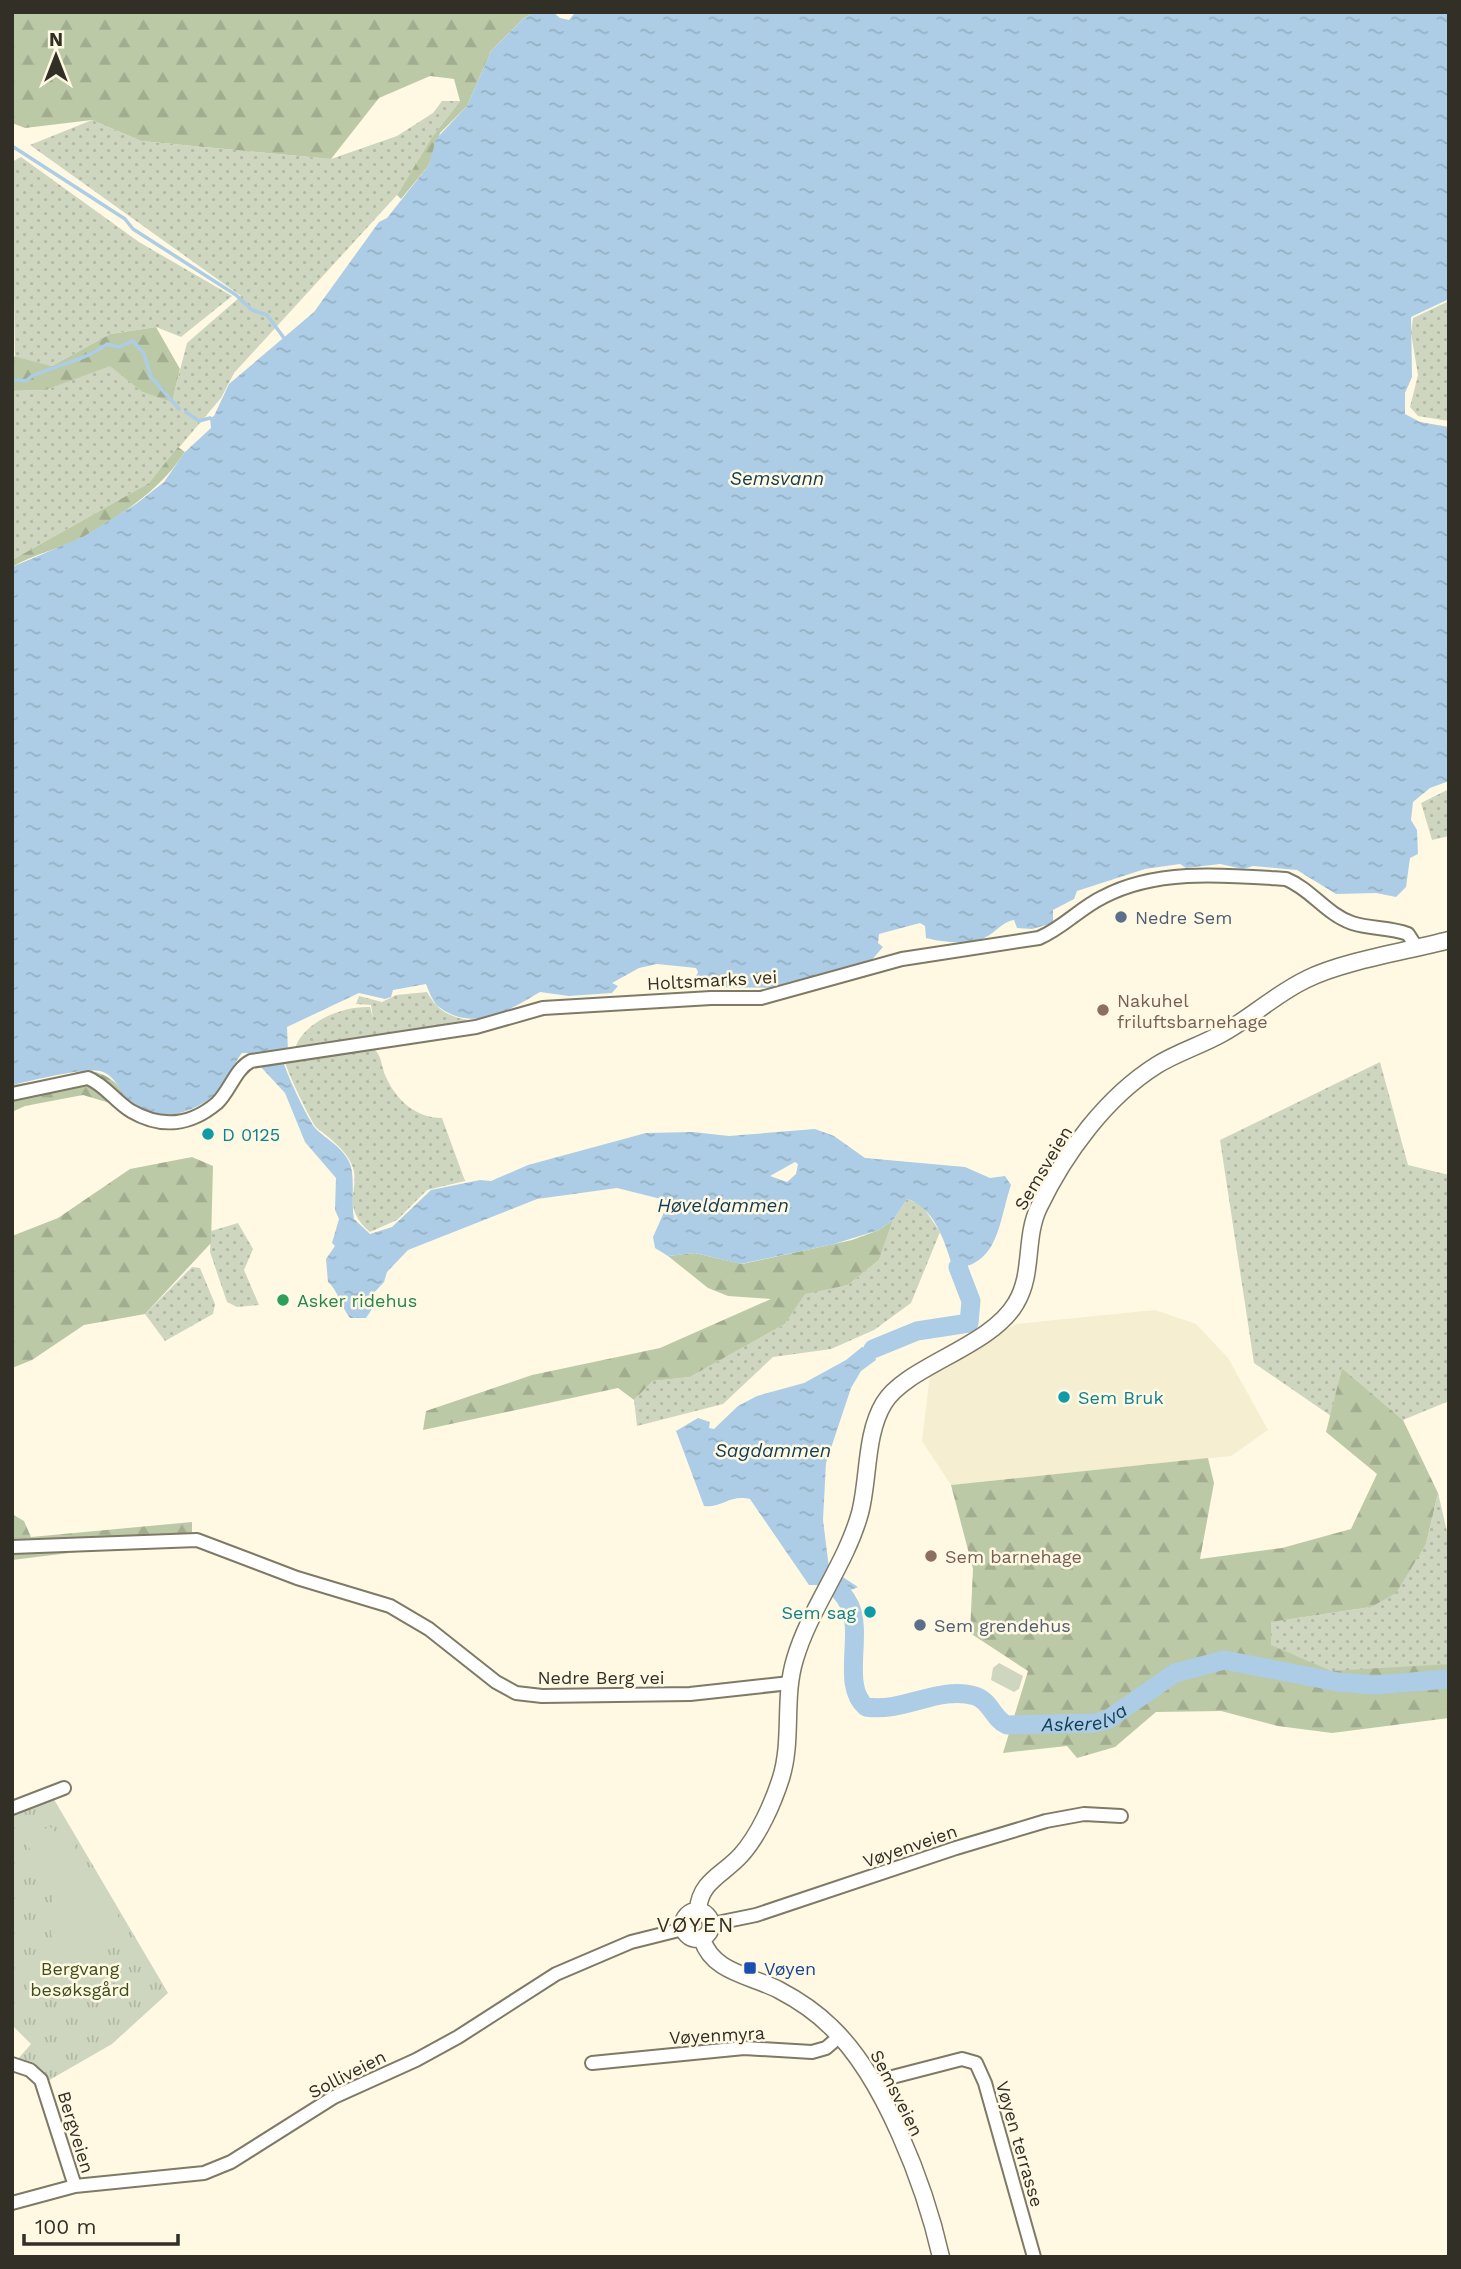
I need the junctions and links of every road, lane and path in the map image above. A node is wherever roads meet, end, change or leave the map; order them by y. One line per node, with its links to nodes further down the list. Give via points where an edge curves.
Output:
1 (1449, 940): 2 (main road, Semsveien)
2 (1417, 948): 3 (street, Holtsmarks vei, via 1408,934 1352,923 1286,879 1126,887 1088,905 1076,922 1040,938 902,959 761,998 543,1008 476,1027 251,1061 240,1069 222,1098 199,1117 176,1122 156,1122 130,1111 88,1078); 5 (main road, Semsveien, via 1311,976 1219,1036 1159,1064 1113,1100 1090,1127 1039,1207 1031,1225 1027,1277 1014,1307 958,1352 887,1398 876,1423 859,1517 803,1635)
3 (12, 1094)
4 (12, 1547): 5 (street, Nedre Berg vei, via 197,1540 297,1578 390,1606 516,1693 690,1693)
5 (790, 1683): 9 (main road, via 789,1741 779,1785 741,1855 700,1894)
6 (64, 1788): 7 (street)
7 (12, 1808)
8 (1121, 1816): 10 (street, Vøyenveien, via 1084,1814 1046,1821 756,1915)
9 (698, 1910): 10 (main road); 11 (main road, via 686,1916)
10 (712, 1923): 12 (main road, via 710,1933)
11 (683, 1929): 12 (main road, via 689,1937); 17 (street, Solliveien, via 631,1942 556,1974 458,2037 334,2097 231,2162 204,2173)
12 (702, 1938): 13 (main road, Semsveien, via 713,1960 795,1999)
13 (840, 2036): 14 (street, Vøyenmyra, via 812,2052 736,2048); 16 (main road, Semsveien)
14 (592, 2063)
15 (12, 2064): 17 (street, Bergveien, via 41,2080)
16 (873, 2082): 19 (main road, Semsveien, via 916,2176); 20 (street, Vøyen terrasse, via 962,2059 976,2063)
17 (75, 2186): 18 (street, Solliveien)
18 (12, 2203)
19 (941, 2257)
20 (1034, 2257)

